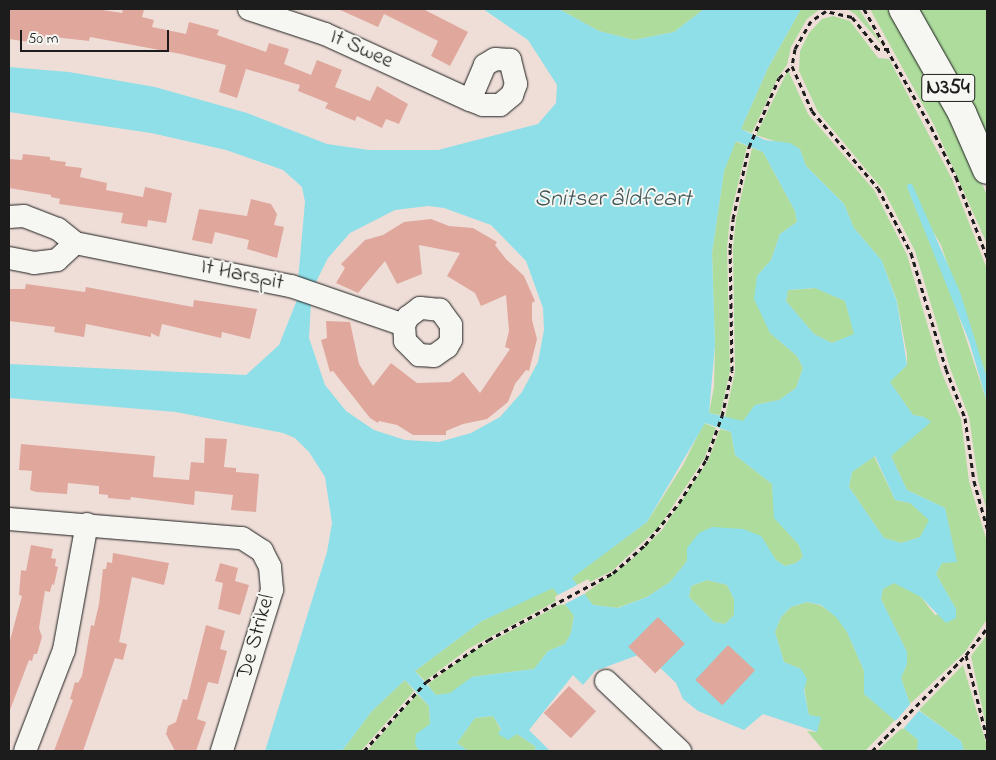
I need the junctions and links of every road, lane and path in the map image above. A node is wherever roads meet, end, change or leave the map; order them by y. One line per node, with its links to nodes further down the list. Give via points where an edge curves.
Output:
1 (249, 9): 7 (street, It Swee, via 325,34)
2 (864, 9): 5 (path)
3 (903, 9): 8 (main road, N354, via 962,113)
4 (834, 10): 5 (path, via 852,17 878,49); 6 (path, via 826,11 811,21 795,49)
5 (889, 49): 11 (path, via 956,177)
6 (792, 66): 16 (path, via 812,112 878,188 911,253 946,369 965,418 974,481); 23 (path, via 780,78 754,134 733,219 730,248 732,371 722,416 706,460 660,529 620,567 469,651 426,682)
7 (470, 100)
8 (987, 170)
9 (9, 217): 10 (street, It Harspit, via 24,216 58,229)
10 (76, 243): 12 (street, via 57,260 34,262); 13 (street, It Harspit, via 291,286)
11 (987, 257)
12 (9, 258)
13 (404, 325)
14 (9, 519): 15 (street, De Strikel)
15 (87, 524): 21 (street, via 64,650); 22 (street, De Strikel, via 242,538 262,551 270,567 272,590)
16 (987, 528)
17 (987, 628): 18 (path)
18 (966, 655): 20 (path); 25 (path)
19 (606, 681): 24 (street)
20 (987, 738)
21 (25, 751)
22 (222, 751)
23 (364, 751)
24 (680, 751)
25 (872, 751)

